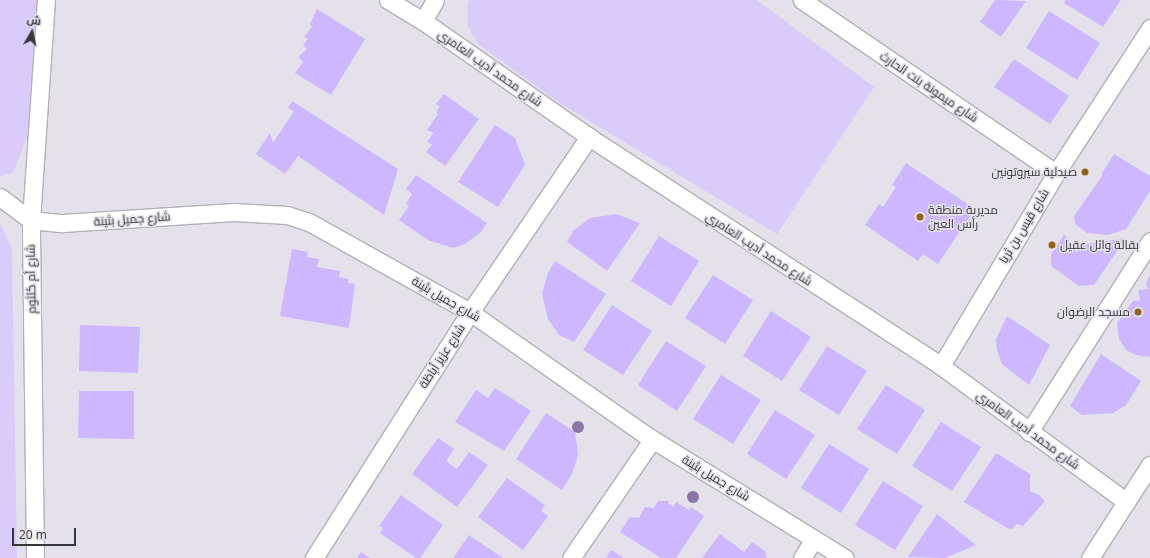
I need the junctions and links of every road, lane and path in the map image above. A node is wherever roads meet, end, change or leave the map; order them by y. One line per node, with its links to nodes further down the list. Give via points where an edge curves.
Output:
1 (46, 0): 10 (street, شارع أم كلثوم)
2 (388, 0): 5 (street, شارع محمد أديب العامري)
3 (435, 0): 5 (street)
4 (802, 0): 8 (street, شارع ميمونة بنت الحارث)
5 (422, 21): 7 (street, شارع محمد أديب العامري)
6 (1150, 28): 8 (street, شارع قيس بن ثريا)
7 (589, 137): 12 (street, شارع عزيز أباظة); 13 (street, شارع محمد أديب العامري)
8 (1056, 173): 13 (street, شارع قيس بن ثريا)
9 (0, 197): 10 (street)
10 (31, 220): 12 (street, شارع جميل بثينة, via 62,223 234,212 287,215 309,222); 19 (street, شارع أم كلثوم)
11 (1150, 241): 14 (street)
12 (470, 312): 15 (street, شارع جميل بثينة); 20 (street, شارع عزيز أباظة)
13 (941, 366): 14 (street, شارع محمد أديب العامري)
14 (1029, 432): 17 (street, شارع محمد أديب العامري)
15 (652, 440): 18 (street, شارع جميل بثينة); 21 (street)
16 (1150, 465): 17 (street)
17 (1127, 502): 24 (street)
18 (814, 538): 22 (street); 23 (street, شارع جميل بثينة)
19 (35, 558)
20 (314, 558)
21 (571, 558)
22 (802, 558)
23 (845, 558)
24 (1090, 558)

